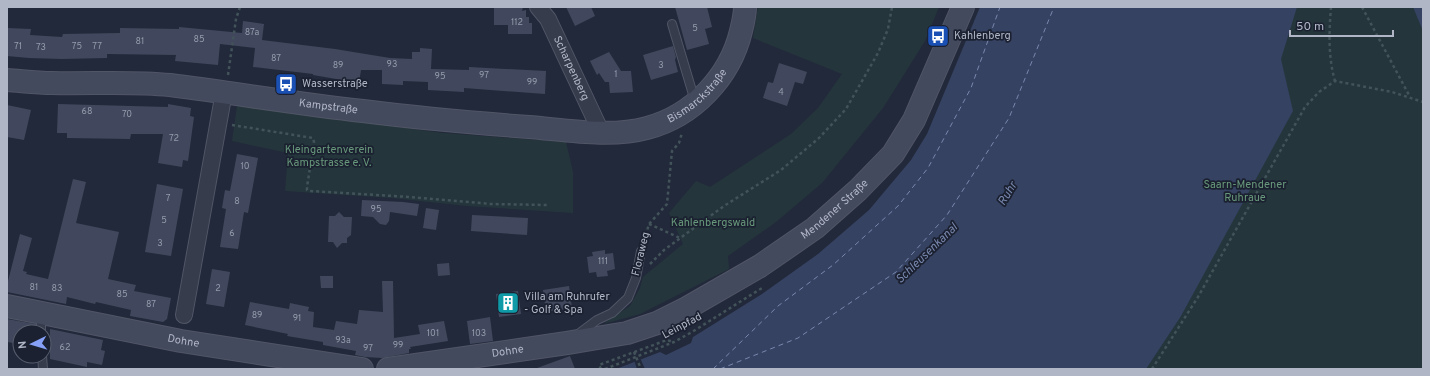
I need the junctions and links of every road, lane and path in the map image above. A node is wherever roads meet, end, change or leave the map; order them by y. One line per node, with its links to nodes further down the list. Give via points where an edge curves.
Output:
1 (240, 7): 9 (path)
2 (538, 7): 17 (street, Scharpenberg, via 548,18)
3 (745, 7): 14 (street, Bismarckstraße, via 738,45 725,71)
4 (892, 7): 21 (path, via 888,29 878,53 846,109 819,138 781,170 724,206)
5 (963, 7): 28 (street, Mendener Straße, via 914,120 893,154 858,190 815,228 760,266 657,323)
6 (1331, 7): 11 (path, via 1330,48)
7 (1362, 7): 13 (path)
8 (672, 24): 14 (lane)
9 (229, 64)
10 (7, 80): 12 (street, Kampstraße, via 166,85)
11 (1335, 81): 13 (path); 36 (path, via 1319,92 1305,107 1198,297)
12 (224, 92): 16 (street); 17 (street, Kampstraße, via 474,124)
13 (1410, 97): 15 (path)
14 (696, 102): 17 (street, Bismarckstraße, via 665,122 648,128 629,132)
15 (1423, 102)
16 (218, 124): 19 (path, via 313,138 307,187 310,191 491,204); 26 (street)
17 (602, 132)
18 (679, 143): 20 (path, Floraweg, via 672,152 667,204)
19 (547, 205)
20 (649, 224): 21 (path); 22 (path, Floraweg)
21 (680, 239): 23 (path, via 664,250)
22 (640, 251): 23 (lane, Floraweg)
23 (636, 278): 30 (lane, Floraweg, via 628,298 612,313 597,320)
24 (762, 288): 29 (path, Leinpfad)
25 (7, 306): 27 (street, Dohne)
26 (184, 315)
27 (41, 323): 31 (street, Dohne, via 181,341)
28 (630, 342): 29 (path); 30 (street, Dohne); 33 (path, via 599,365); 35 (path, bridge)
29 (674, 342): 34 (path, Leinpfad)
30 (567, 343): 32 (street, Dohne)
31 (352, 368)
32 (388, 369)
33 (601, 369)
34 (605, 369)
35 (641, 369)
36 (1152, 369)

